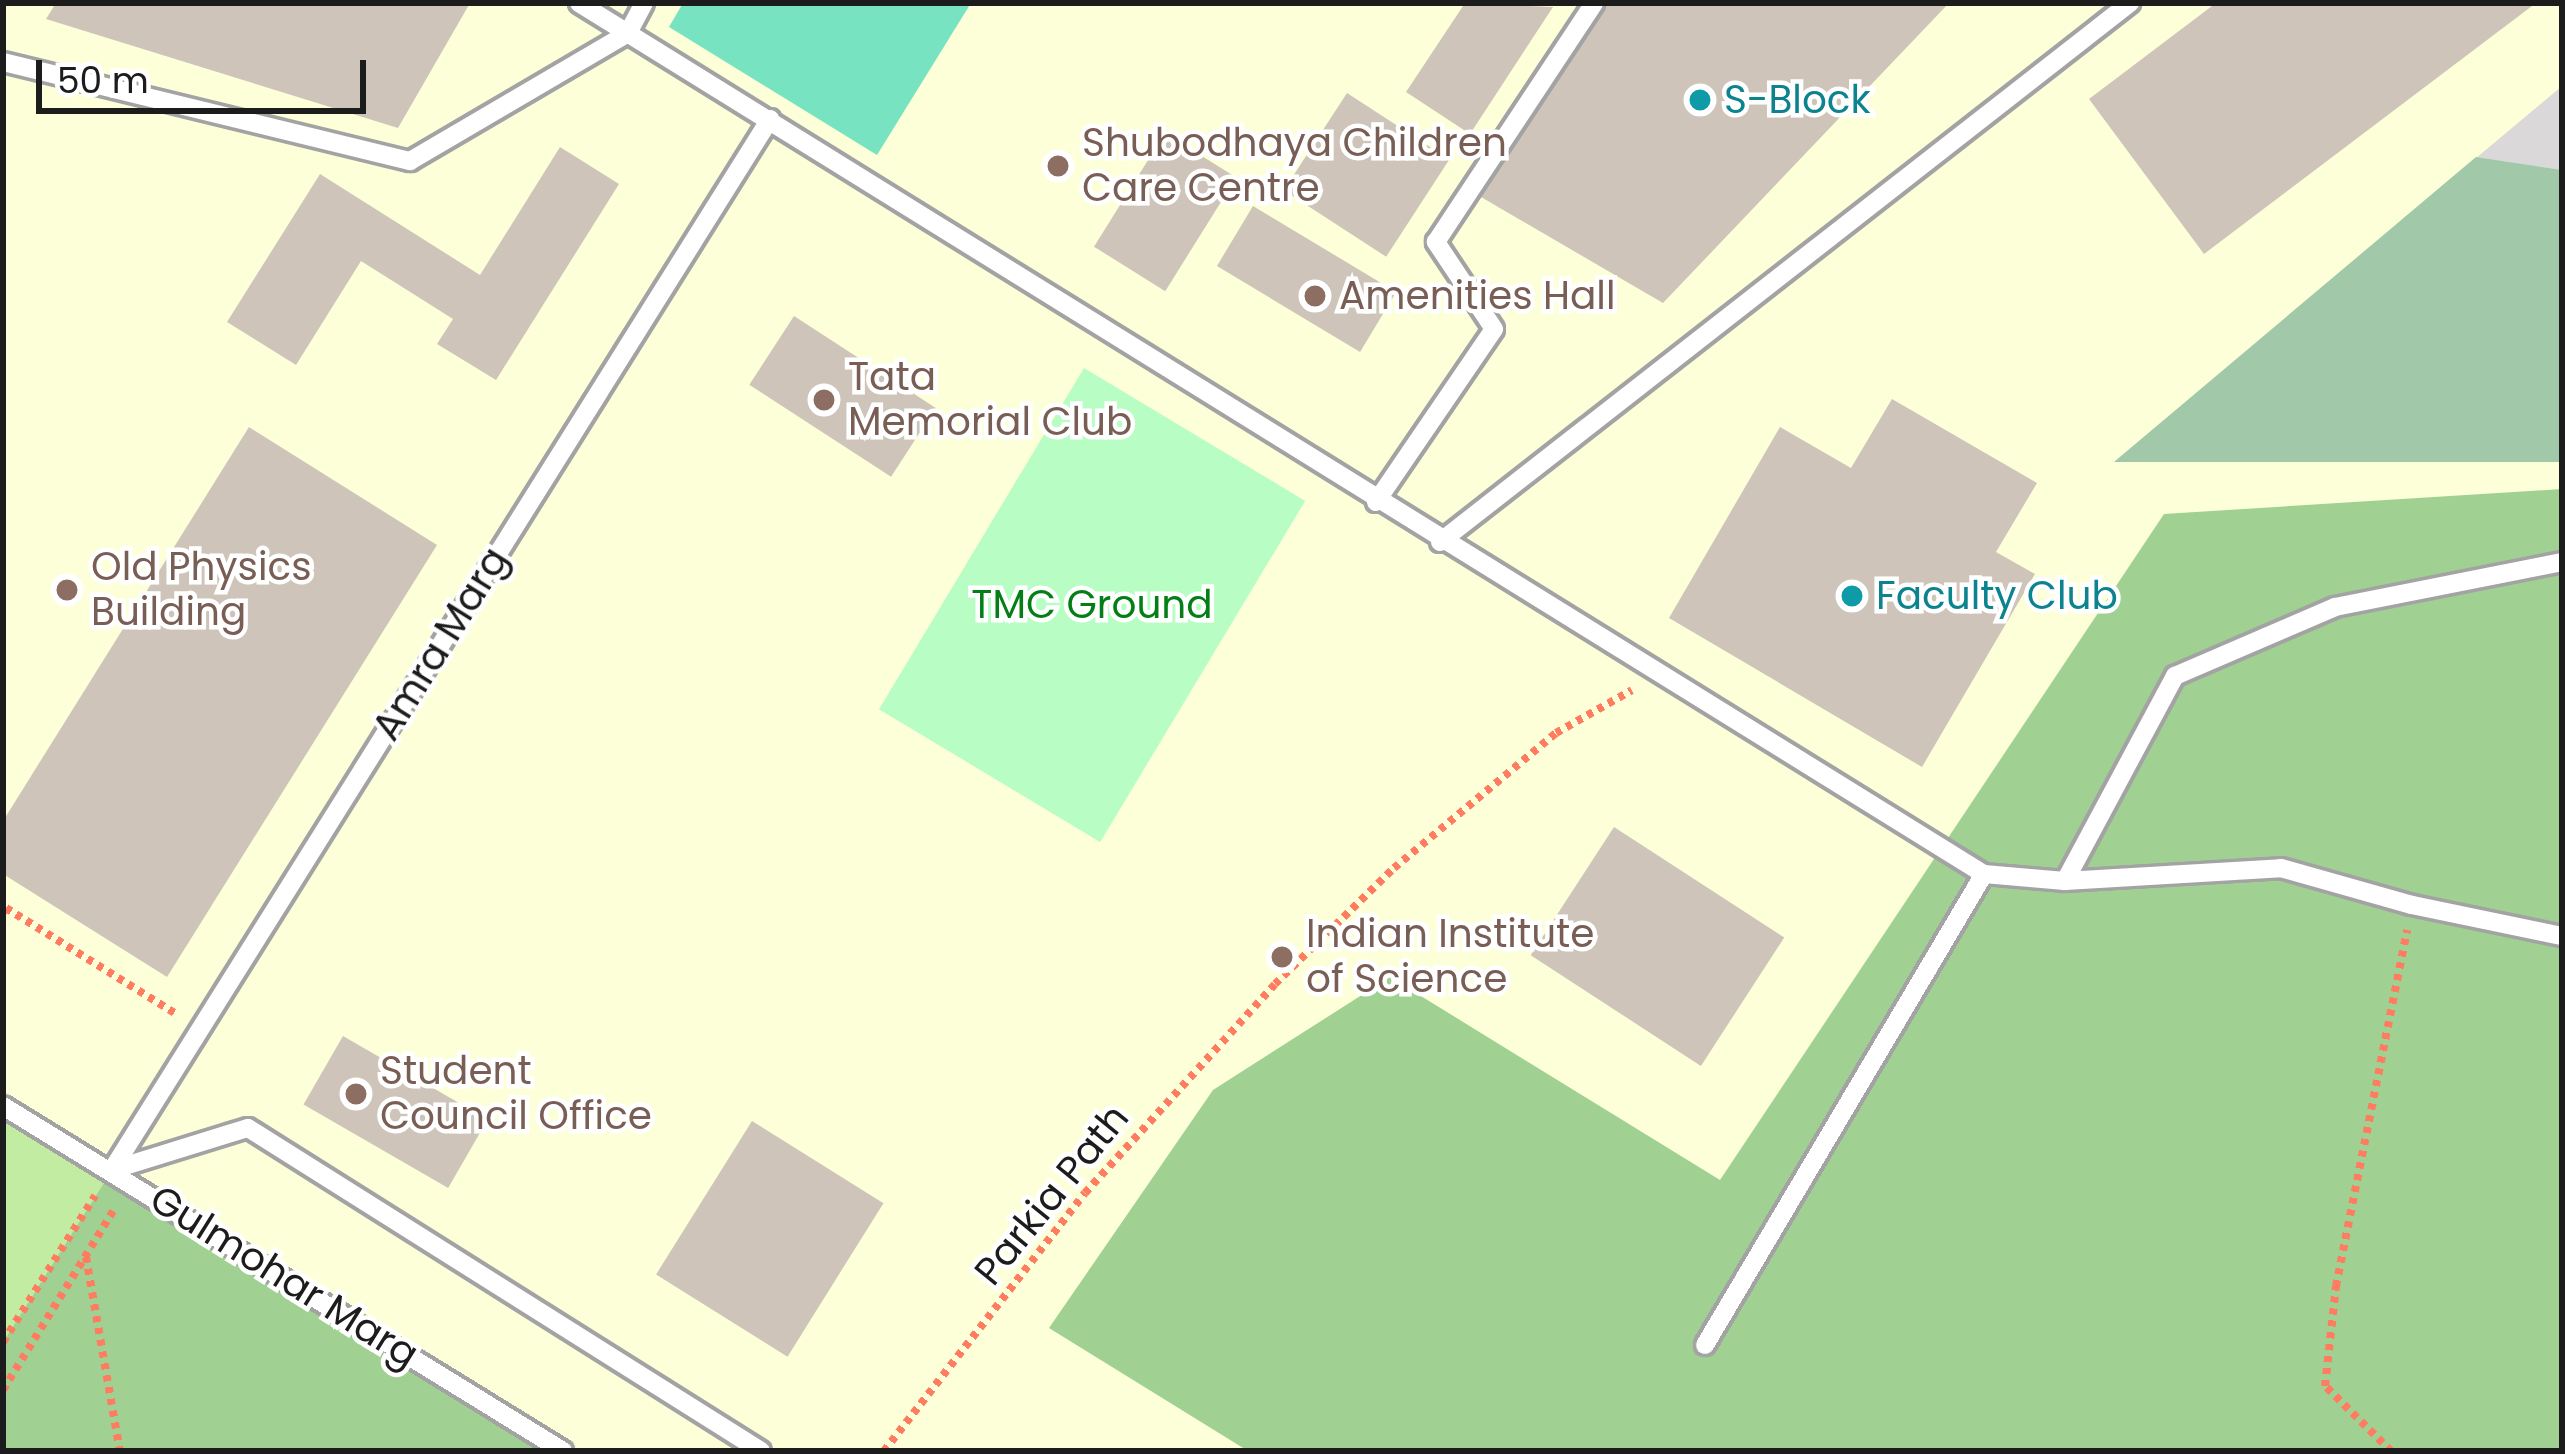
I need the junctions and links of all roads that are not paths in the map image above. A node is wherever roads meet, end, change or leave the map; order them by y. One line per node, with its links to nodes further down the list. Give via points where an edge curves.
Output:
1 (579, 3): 5 (lane)
2 (644, 3): 5 (lane)
3 (1594, 3): 8 (lane, via 1436,242 1494,329)
4 (2115, 7): 9 (lane)
5 (628, 33): 6 (lane, via 410,161); 7 (lane)
6 (3, 62)
7 (770, 119): 8 (lane); 15 (lane, Amra Marg)
8 (1376, 502): 9 (lane)
9 (1440, 542): 11 (lane)
10 (2562, 562): 12 (lane, via 2335,607 2175,676)
11 (1984, 874): 12 (lane); 16 (lane)
12 (2065, 881): 13 (lane, via 2281,868)
13 (2562, 936)
14 (3, 1106): 15 (lane, Gulmohar Marg)
15 (112, 1170): 17 (lane, Gulmohar Marg); 18 (lane, via 248,1128)
16 (1705, 1345)
17 (562, 1451)
18 (761, 1451)

